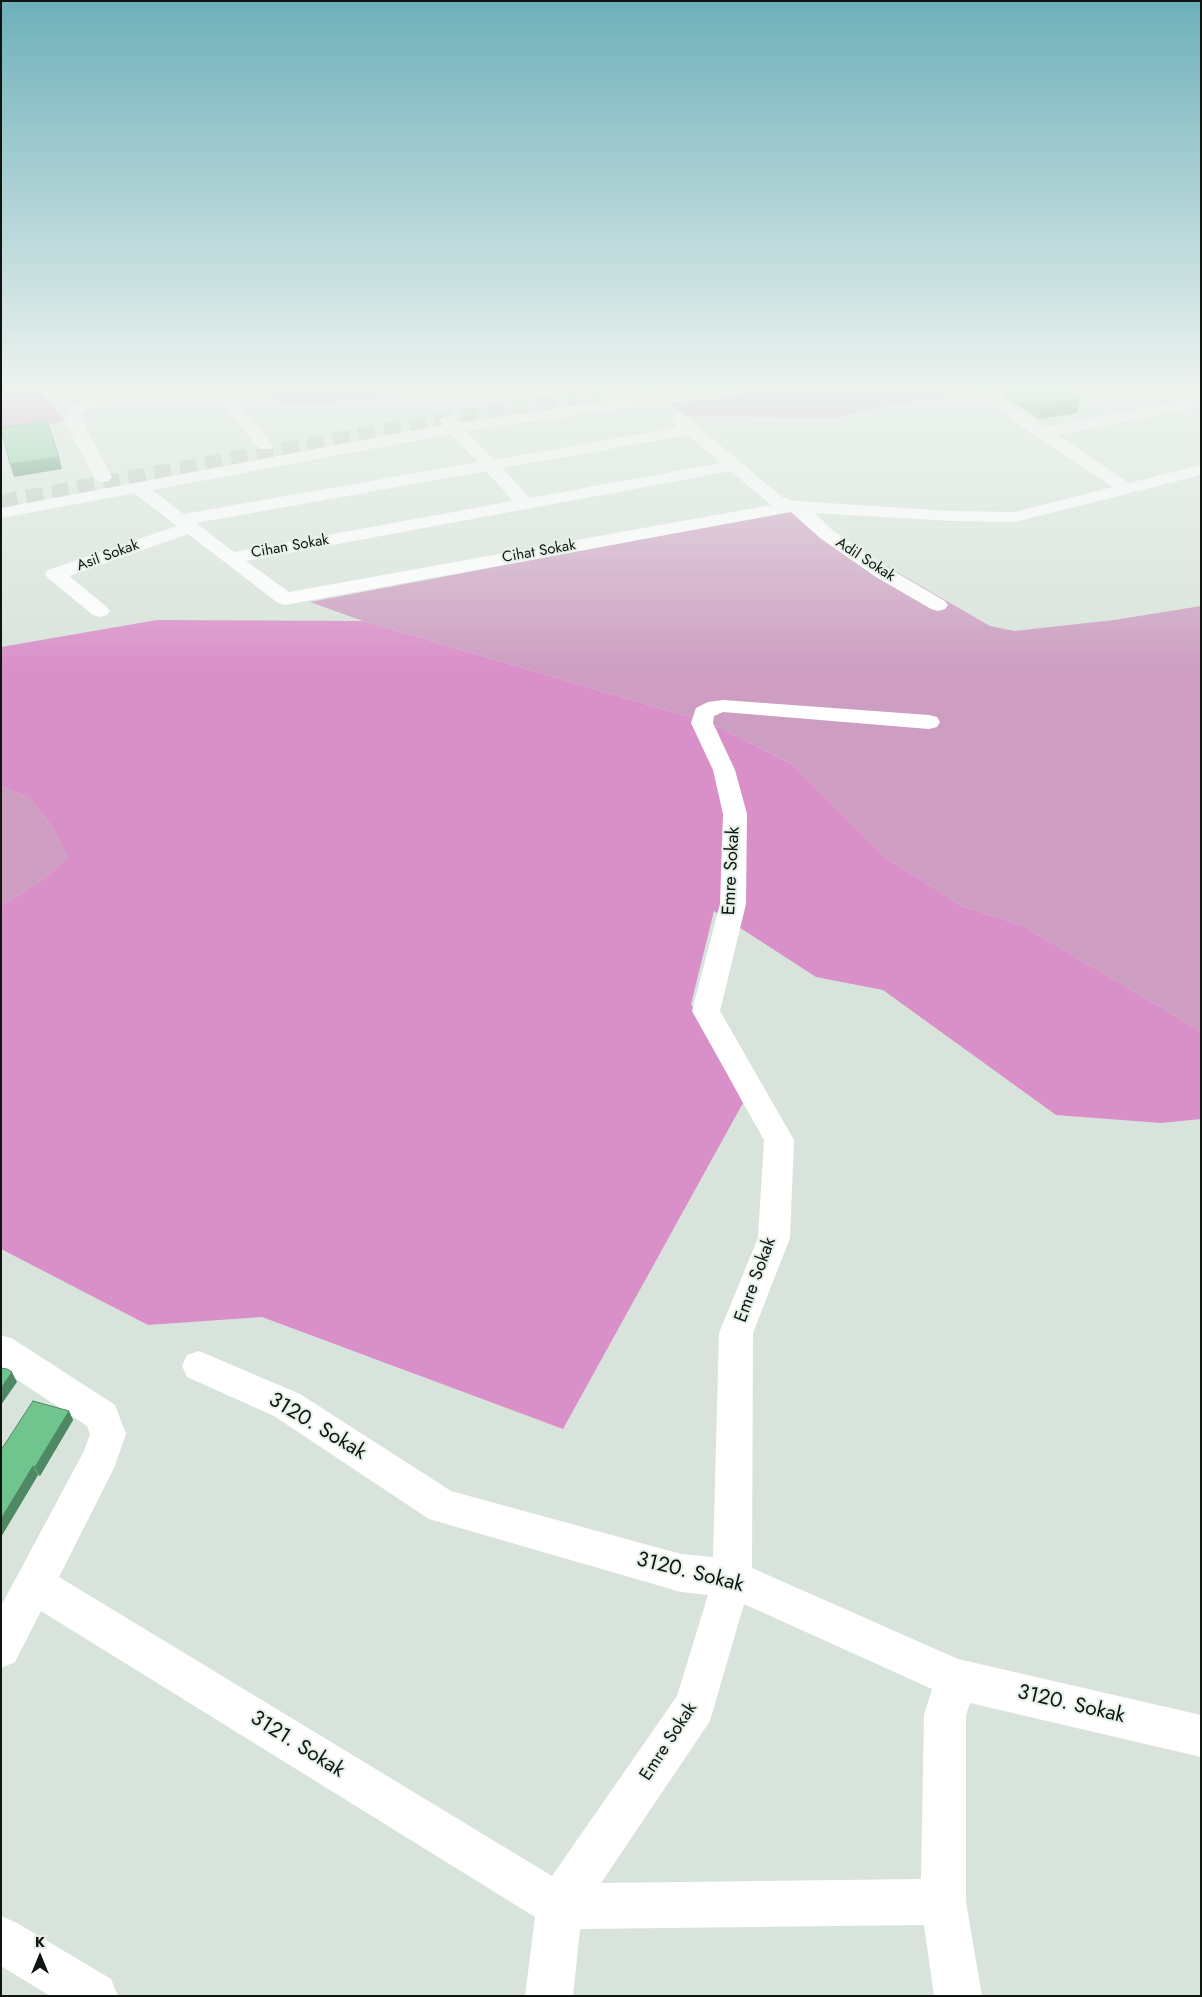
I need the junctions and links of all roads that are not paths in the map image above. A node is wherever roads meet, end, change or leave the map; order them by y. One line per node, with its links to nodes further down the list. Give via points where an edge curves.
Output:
1 (161, 482): 8 (street)
2 (400, 482): 15 (street, Asil Sokak)
3 (506, 482): 12 (street)
4 (644, 482): 12 (street, Cihan Sokak)
5 (752, 482): 13 (street, Adil Sokak, via 776,501)
6 (1117, 482): 10 (street)
7 (1163, 482): 10 (street)
8 (137, 487): 14 (street); 15 (street)
9 (48, 488): 11 (street)
10 (1127, 489): 13 (street, via 1015,517)
11 (1, 497)
12 (526, 504): 16 (street, Cihan Sokak)
13 (794, 506): 16 (street, Cihat Sokak, via 285,599); 17 (street, Adil Sokak, via 826,534 882,573)
14 (1, 513)
15 (185, 523): 16 (street); 18 (street, Asil Sokak, via 55,574)
16 (231, 558)
17 (938, 605)
18 (100, 612)
19 (929, 722): 22 (street, Emre Sokak, via 723,706 704,713 702,723 724,770 735,814 733,904 706,1011 778,1140 774,1238 736,1333)
20 (1, 1350): 23 (street, via 102,1416 108,1434 101,1456)
21 (199, 1366): 22 (street, 3120. Sokak, via 287,1405 442,1506 682,1573)
22 (732, 1579): 25 (street, 3120. Sokak); 28 (street, Emre Sokak, via 695,1706)
23 (36, 1585): 24 (street); 28 (street, 3121. Sokak)
24 (1, 1648)
25 (956, 1678): 26 (street, 3120. Sokak); 27 (street, via 945,1715)
26 (1201, 1736)
27 (942, 1902): 28 (street); 32 (street)
28 (559, 1906): 31 (street, Emre Sokak)
29 (1, 1939): 30 (street)
30 (94, 1996)
31 (549, 1996)
32 (958, 1996)

